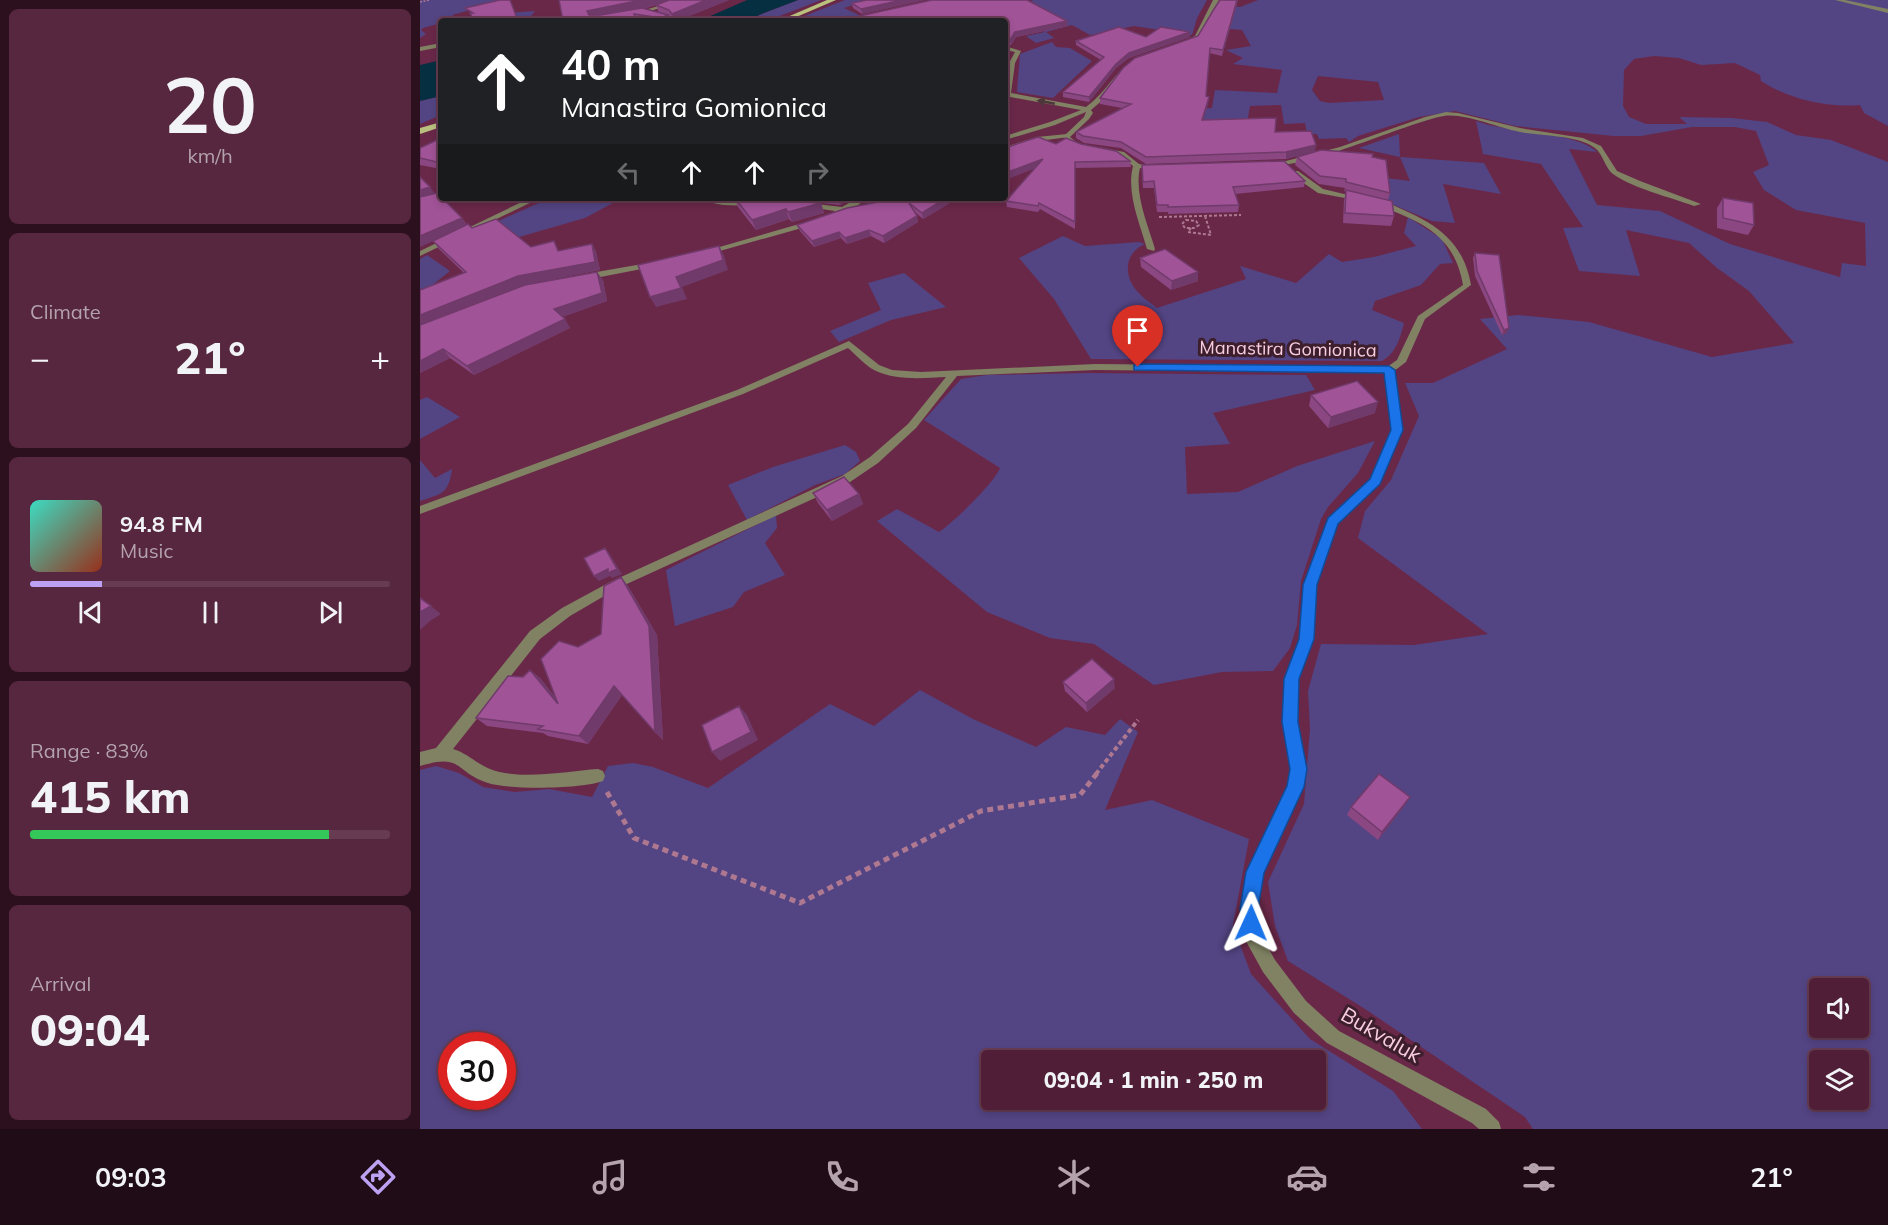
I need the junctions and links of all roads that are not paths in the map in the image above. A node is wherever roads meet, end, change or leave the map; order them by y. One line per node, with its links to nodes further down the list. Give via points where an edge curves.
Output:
1 (685, 0): 6 (street)
2 (833, 0): 9 (main road)
3 (1216, 0): 11 (street, via 1197,37)
4 (1838, 0): 5 (street)
5 (1888, 11)
6 (644, 12): 7 (street); 8 (street)
7 (622, 16)
8 (652, 16)
9 (788, 18)
10 (438, 46): 12 (street)
11 (1172, 47)
12 (420, 49)
13 (1008, 49): 15 (street, via 1018,51)
14 (1148, 55): 17 (street, via 1123,67 1098,101)
15 (1008, 88)
16 (1008, 94): 17 (street, one-way to 16)
17 (1086, 109): 20 (street, via 1090,112 1087,118); 21 (street)
18 (438, 125): 19 (main road)
19 (420, 131)
20 (1067, 136): 22 (street, via 1037,139); 25 (street, via 1071,142 1088,148 1122,153)
21 (1008, 137)
22 (1008, 148)
23 (1286, 163): 24 (street); 32 (street, via 1427,118 1458,115 1581,139 1599,147 1614,172); 40 (street, via 1316,189 1376,201 1430,225 1444,235 1460,259 1467,285 1421,318 1401,362)
24 (1263, 164)
25 (1137, 166): 26 (street); 35 (street, via 1136,184)
26 (1162, 168)
27 (530, 201): 36 (street)
28 (710, 201): 30 (street)
29 (859, 201): 34 (street)
30 (763, 203)
31 (795, 204): 34 (street)
32 (1697, 204)
33 (868, 207): 34 (street)
34 (845, 210): 37 (street)
35 (1151, 249)
36 (420, 254)
37 (696, 254)
38 (663, 262): 39 (street)
39 (578, 278)
40 (1389, 370): 41 (street, Manastira Gomionica, via 1095,367); 43 (street, Manastira Gomionica, via 1397,430 1376,481 1332,521 1310,585 1307,639 1292,679)
41 (954, 374): 42 (street, Manastira Gomionica, via 891,373 876,367 849,344 740,392); 44 (street, via 912,426 846,479 614,585 566,612 536,635)
42 (420, 510)
43 (1290, 722): 47 (street, Bukvaluk, via 1298,769 1296,787 1255,872 1249,909 1253,937 1300,1007 1333,1037 1479,1116)
44 (441, 753): 45 (street); 46 (street, via 459,756 483,774 499,779)
45 (420, 759)
46 (598, 776)
47 (1491, 1129)

